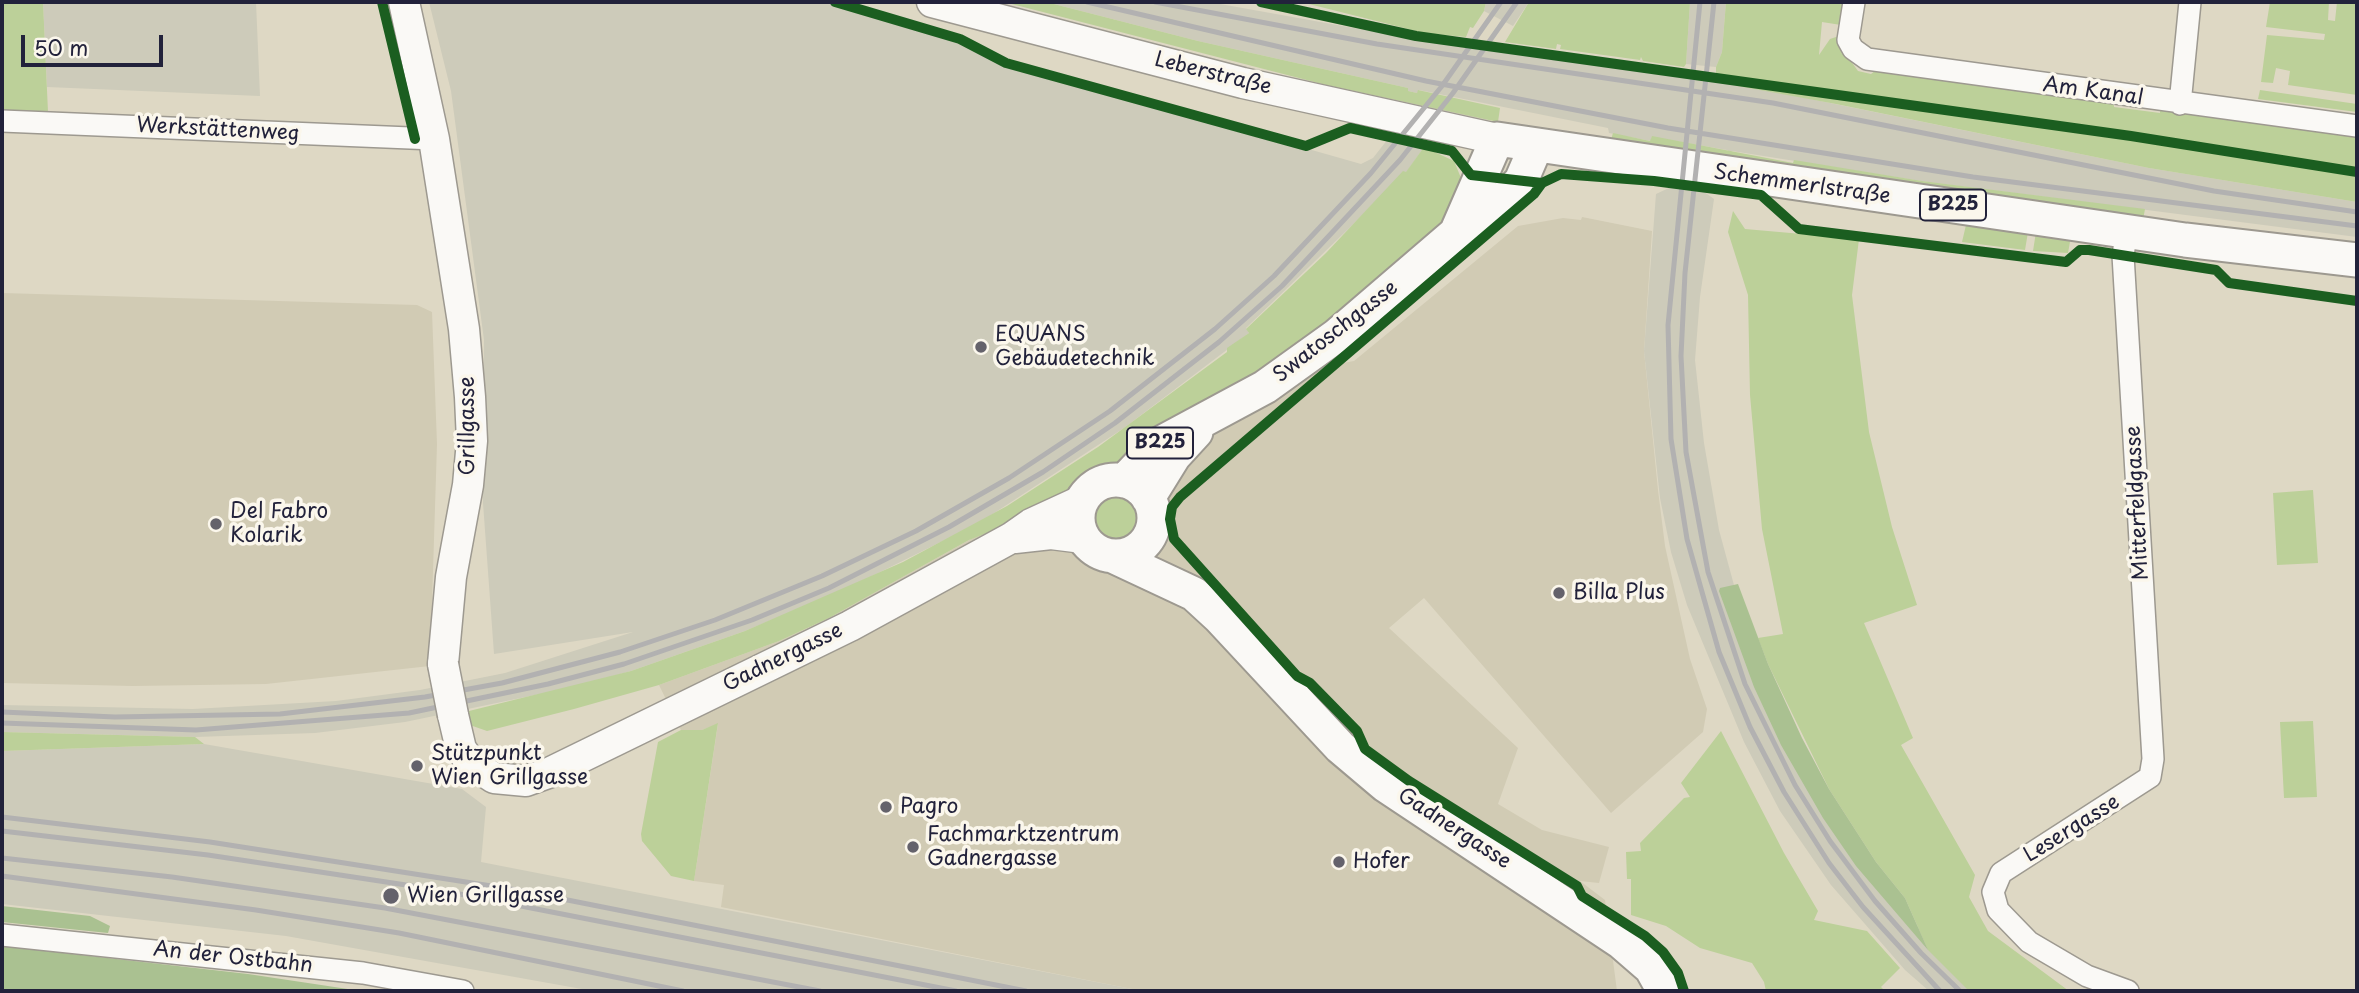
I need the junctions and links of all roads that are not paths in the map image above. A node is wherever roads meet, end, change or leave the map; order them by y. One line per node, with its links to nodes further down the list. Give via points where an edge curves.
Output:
1 (404, 2): 8 (main road, Grillgasse)
2 (932, 2): 9 (main road, Leberstraße, via 1243,83)
3 (1854, 2): 5 (street, Am Kanal, via 1848,40 1867,60)
4 (2190, 2): 5 (street)
5 (2180, 104): 7 (street, Am Kanal)
6 (6, 121): 8 (street, Werkstättenweg)
7 (2357, 126)
8 (434, 139): 21 (main road, Grillgasse, bridge, via 464,329 472,441 445,621 443,664 461,749 471,763 507,781 526,781)
9 (1497, 139): 10 (main road, Schemmerlstraße / B225); 12 (main road, Swatoschgasse / B225)
10 (1536, 146): 11 (main road, Schemmerlstraße / B225); 12 (main road, Swatoschgasse / B225, via 1511,193 1489,214)
11 (2127, 230): 13 (main road, Schemmerlstraße / B225); 22 (street, Mitterfeldgasse, via 2123,255 2153,759)
12 (1456, 233): 14 (main road, Swatoschgasse / B225, via 1336,336 1265,387 1159,444)
13 (2357, 260)
14 (1136, 489): 15 (main road, B225, via 1099,484); 16 (main road, via 1154,515)
15 (1081, 501): 17 (main road, Gadnergasse); 18 (main road, via 1077,516)
16 (1151, 533): 19 (main road, via 1137,550); 20 (main road, Gadnergasse)
17 (1012, 538): 18 (main road, Gadnergasse, via 1051,534); 21 (main road, Gadnergasse, via 850,626)
18 (1083, 538): 19 (main road, via 1096,552)
19 (1115, 557): 20 (main road, Gadnergasse)
20 (1194, 594): 25 (main road, Gadnergasse, via 1340,747 1385,785 1621,942 1651,968)
21 (551, 772)
22 (2150, 777): 26 (street, Lesergasse, via 2010,867 1995,882 1993,892 1998,910 2029,942 2087,976)
23 (2, 935): 24 (street, An der Ostbahn, via 363,973)
24 (463, 991)
25 (1664, 991)
26 (2128, 991)

